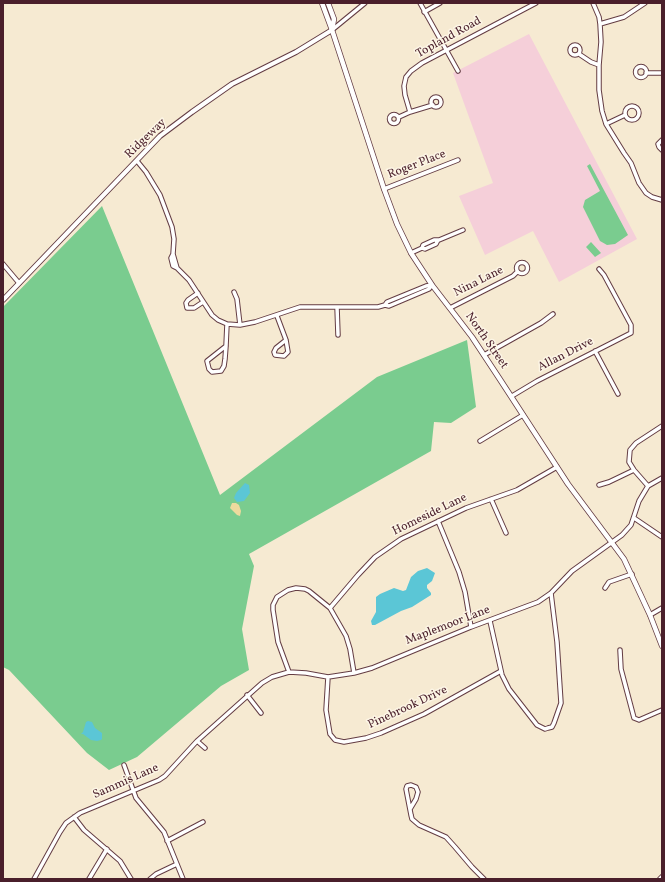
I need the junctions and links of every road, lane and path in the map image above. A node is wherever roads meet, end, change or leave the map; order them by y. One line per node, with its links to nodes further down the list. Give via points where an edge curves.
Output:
1 (322, 3): 11 (main road, North Street)
2 (328, 3): 11 (main road, North Street, via 334,19)
3 (365, 3): 11 (street)
4 (420, 3): 9 (street)
5 (440, 3): 9 (street)
6 (536, 3): 12 (street, Topland Road)
7 (593, 3): 10 (street)
8 (645, 3): 10 (street, via 624,17)
9 (424, 12): 12 (street)
10 (600, 24): 14 (street)
11 (332, 30): 26 (street, Ridgeway, via 296,52 222,90 160,136); 27 (main road, North Street)
12 (447, 50): 15 (street); 19 (street, Topland Road, via 422,63 408,74 405,91)
13 (579, 54): 14 (street)
14 (599, 65): 22 (street, via 600,99)
15 (458, 70)
16 (646, 73): 17 (street)
17 (662, 73)
18 (433, 105): 19 (street)
19 (410, 112): 21 (street)
20 (625, 115): 22 (street)
21 (399, 117)
22 (606, 124): 28 (street, via 631,163 646,193 652,198)
23 (662, 140): 24 (street, via 658,144)
24 (662, 150)
25 (458, 160): 27 (street, Roger Place)
26 (137, 161): 34 (street, Ridgeway); 37 (street, via 160,195 172,227 172,254 177,268)
27 (384, 189): 30 (main road, North Street, via 397,224)
28 (662, 200)
29 (463, 230): 30 (street)
30 (412, 253): 35 (main road, North Street)
31 (3, 264): 34 (street)
32 (599, 269): 49 (street, Allan Drive, via 631,325 631,333)
33 (517, 272): 41 (street, Nina Lane)
34 (19, 283): 38 (street, Ridgeway)
35 (432, 285): 40 (street, via 429,289 389,306); 41 (main road, North Street)
36 (234, 292): 45 (street)
37 (198, 293): 39 (street); 39 (street, via 188,300 188,308 194,308)
38 (3, 300)
39 (203, 302): 44 (street, via 212,315)
40 (337, 307): 43 (street, via 300,307); 46 (street)
41 (450, 308): 50 (main road, North Street)
42 (553, 314): 50 (street, via 542,323)
43 (277, 316): 45 (street); 47 (street)
44 (227, 324): 45 (street); 48 (street)
45 (240, 325)
46 (338, 335)
47 (286, 340): 47 (street, via 288,352 284,356 275,355 276,348)
48 (226, 346): 48 (street, via 224,366 221,371 212,372 207,361)
49 (595, 352): 51 (street); 52 (street, Allan Drive)
50 (484, 355): 52 (main road, North Street)
51 (618, 394)
52 (512, 396): 53 (main road, North Street)
53 (523, 415): 55 (street); 56 (main road, North Street)
54 (662, 426): 57 (street, via 630,450 629,462)
55 (480, 441)
56 (557, 468): 61 (street, Homeside Lane, via 517,490); 66 (main road, North Street)
57 (634, 470): 59 (street); 60 (street)
58 (662, 478): 60 (street)
59 (599, 485)
60 (648, 486): 62 (street, Maplemoor Lane, via 639,501)
61 (491, 499): 63 (street, Homeside Lane); 64 (street)
62 (634, 518): 65 (street); 66 (street, Maplemoor Lane, via 622,535)
63 (438, 521): 70 (street, Homeside Lane, via 400,539 375,557); 74 (street, via 459,572)
64 (506, 533)
65 (662, 537)
66 (612, 542): 67 (main road, North Street); 69 (street, Maplemoor Lane, via 572,571)
67 (632, 574): 68 (street, via 609,582); 72 (main road, North Street)
68 (605, 588)
69 (551, 593): 73 (street, Maplemoor Lane, via 531,606); 77 (street, via 558,642 561,703 552,726 545,729 533,720 509,689)
70 (330, 608): 78 (street, via 309,591 301,588 288,590 275,601 273,610 278,642); 79 (street, via 346,636)
71 (662, 608): 72 (street)
72 (650, 615): 75 (main road, North Street)
73 (490, 621): 74 (street, Maplemoor Lane); 77 (street)
74 (471, 627): 79 (street, Maplemoor Lane)
75 (662, 646)
76 (620, 650): 83 (street, via 621,669 634,718 639,720)
77 (501, 671): 81 (street, Pinebrook Drive, via 424,714 366,738 344,742 334,740 330,734 326,710)
78 (289, 672): 80 (street, Maplemoor Lane); 81 (street, Maplemoor Lane)
79 (354, 673): 81 (street, Maplemoor Lane)
80 (272, 677): 82 (street, Sammis Lane)
81 (328, 677)
82 (247, 695): 84 (street); 85 (street, Sammis Lane)
83 (662, 710)
84 (261, 713)
85 (197, 741): 86 (street); 88 (street, Sammis Lane, via 165,776)
86 (205, 748)
87 (124, 765): 88 (street)
88 (133, 791): 90 (street, Sammis Lane); 92 (street)
89 (410, 809): 89 (street, via 418,795 418,789 414,785 408,785 406,789); 100 (street, via 414,822 446,837)
90 (74, 817): 93 (street, via 84,830); 95 (street, Sammis Lane, via 60,832)
91 (203, 822): 92 (street)
92 (167, 840): 94 (street)
93 (107, 849): 96 (street); 97 (street, via 120,861)
94 (177, 864): 98 (street); 99 (street)
95 (34, 879)
96 (89, 879)
97 (131, 879)
98 (150, 879)
99 (183, 879)
100 (484, 879)

